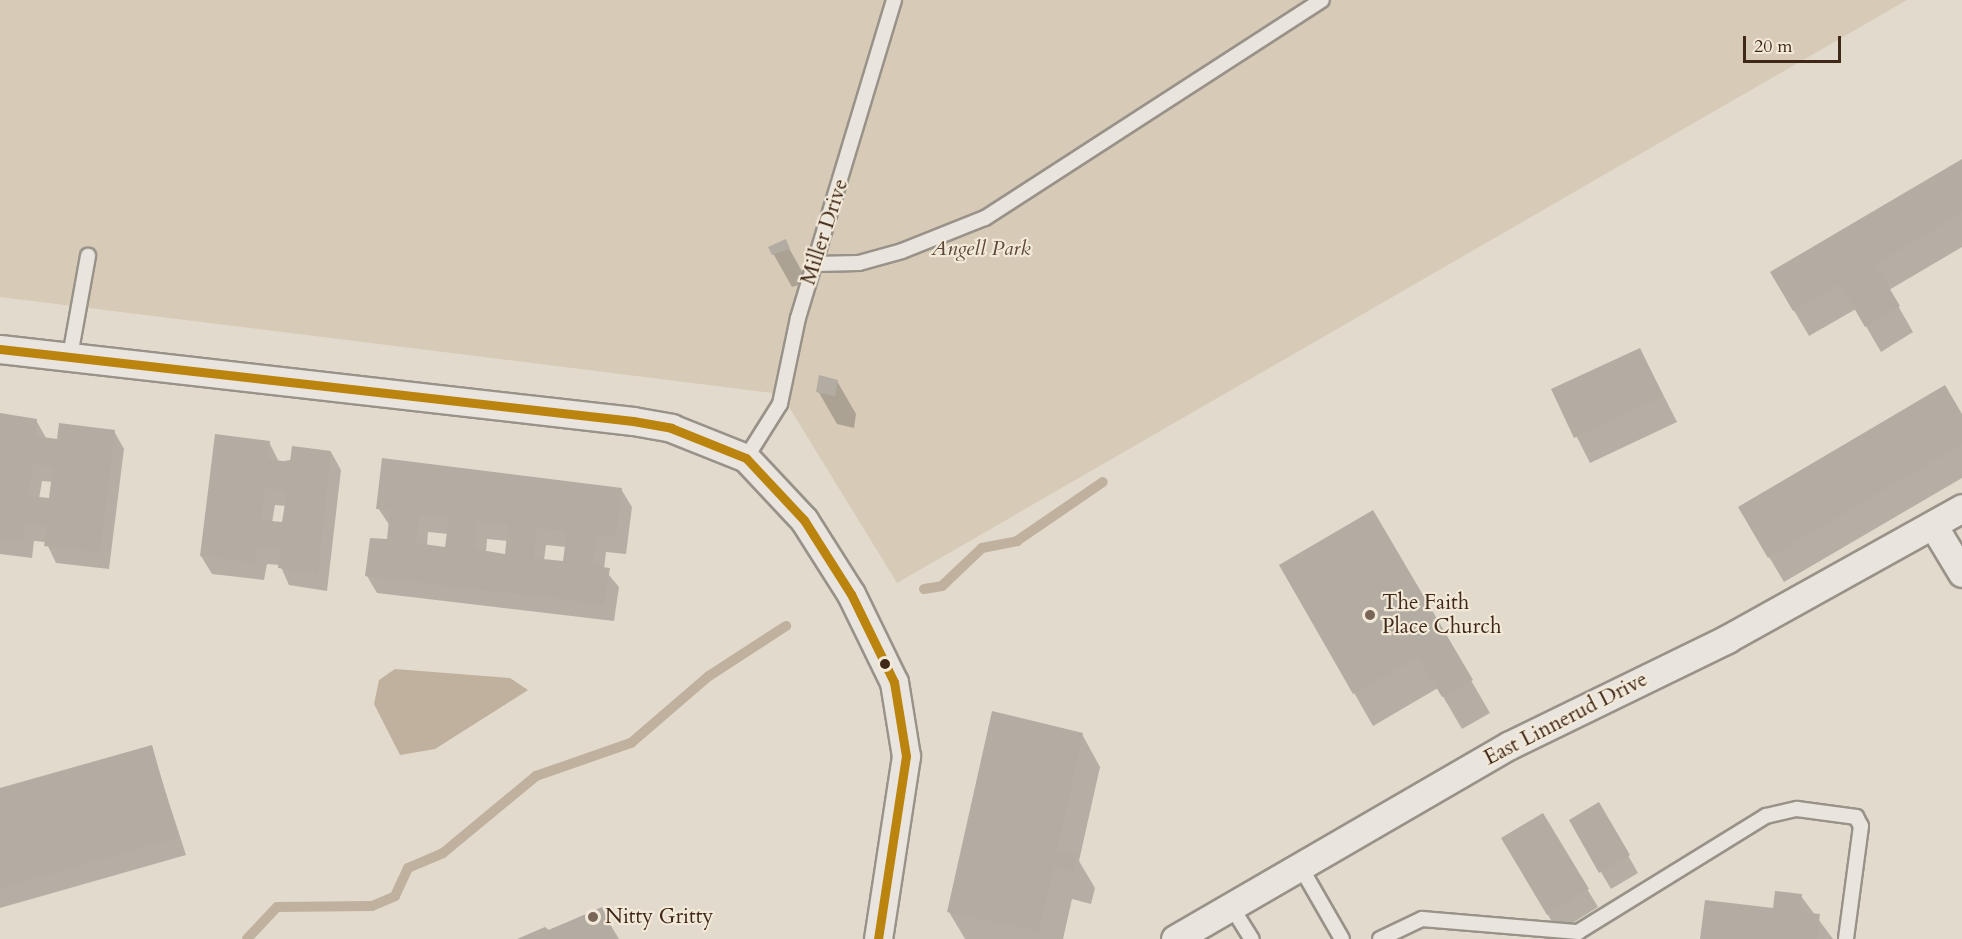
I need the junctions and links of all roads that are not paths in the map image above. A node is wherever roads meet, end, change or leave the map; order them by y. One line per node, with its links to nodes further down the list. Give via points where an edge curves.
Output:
1 (894, 0): 4 (lane, Miller Drive)
2 (1322, 0): 4 (lane, via 985,218 903,251 859,263)
3 (88, 256): 6 (lane)
4 (815, 264): 7 (lane, Miller Drive, via 780,404)
5 (0, 349): 6 (street)
6 (70, 356): 7 (street, via 633,421 671,428)
7 (746, 458): 13 (street, via 777,485 811,530 882,650 894,682 906,756)
8 (1962, 508): 9 (street, East Linnerud Drive)
9 (1933, 525): 10 (street); 11 (street, East Linnerud Drive, via 1727,639 1510,745)
10 (1962, 573)
11 (1300, 866): 12 (street, East Linnerud Drive); 16 (lane)
12 (1231, 906): 14 (street, East Linnerud Drive); 15 (lane)
13 (878, 939)
14 (1175, 939)
15 (1252, 939)
16 (1342, 939)
17 (1380, 939): 18 (lane, via 1422,919 1578,932 1766,816 1797,809 1856,817 1861,826)
18 (1846, 939)

